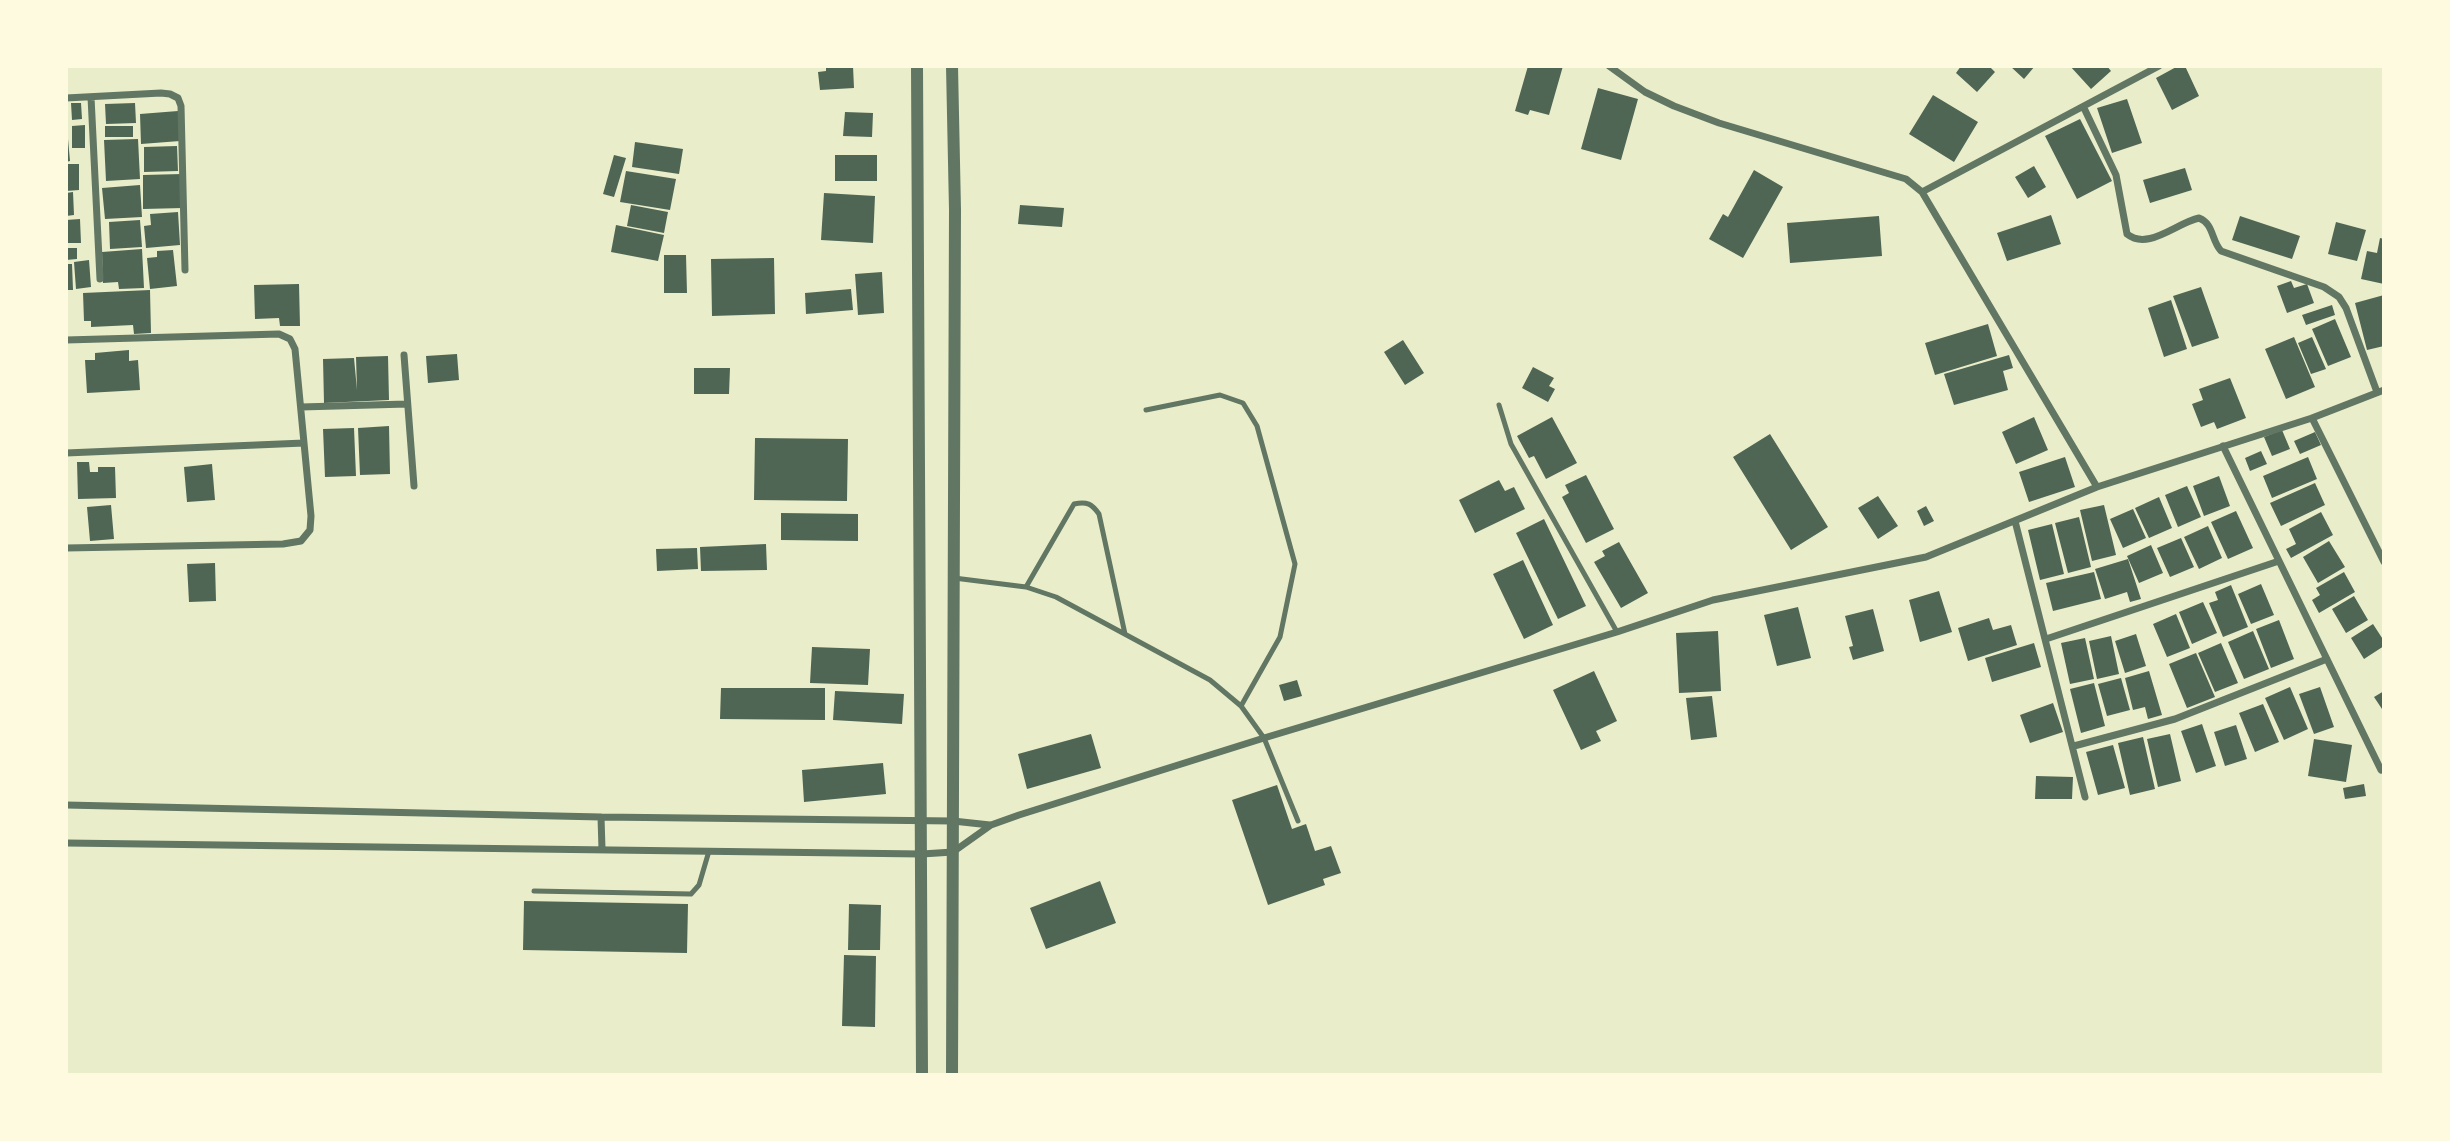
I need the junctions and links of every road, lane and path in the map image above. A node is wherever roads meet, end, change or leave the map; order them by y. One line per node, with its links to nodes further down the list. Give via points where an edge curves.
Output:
1 (917, 66): 43 (street)
2 (952, 66): 28 (street)
3 (1609, 66): 8 (street, via 1674,106 1906,179)
4 (2160, 66): 7 (street)
5 (90, 96): 6 (street); 9 (street, via 161,93 178,98); 10 (street)
6 (66, 98)
7 (2084, 108): 8 (street); 13 (street, via 2116,175 2127,234 2134,240 2147,240 2199,218 2210,225 2221,251 2339,297)
8 (1922, 192): 23 (street)
9 (185, 270)
10 (100, 279)
11 (66, 340): 16 (street, via 279,334 290,339 295,349)
12 (404, 355): 14 (street)
13 (2380, 391): 18 (street)
14 (407, 404): 16 (street); 22 (street)
15 (1499, 405): 30 (lane, via 1511,444)
16 (301, 407): 19 (street)
17 (1146, 411): 34 (lane, via 1220,395 1244,403 1257,426 1295,564 1280,637)
18 (2312, 418): 20 (street); 27 (street)
19 (304, 443): 21 (street); 25 (street, via 311,516 310,530 302,541)
20 (2223, 446): 23 (street); 26 (street)
21 (66, 453)
22 (414, 486)
23 (2097, 487): 24 (street)
24 (2015, 521): 30 (street, via 1926,557 1713,600); 32 (street)
25 (66, 548)
26 (2278, 561): 32 (street); 33 (street)
27 (2384, 562)
28 (954, 578): 29 (lane); 41 (street)
29 (1026, 587): 31 (lane, via 1056,597); 31 (lane, via 1074,504 1092,505 1099,514)
30 (1617, 632): 35 (street)
31 (1125, 634): 34 (lane, via 1210,680)
32 (2046, 639): 36 (street)
33 (2327, 659): 36 (street, via 2175,719); 37 (street)
34 (1241, 706): 35 (lane)
35 (1264, 738): 42 (lane); 44 (street)
36 (2074, 746): 38 (street)
37 (2381, 770)
38 (2085, 797)
39 (66, 805): 40 (street)
40 (601, 817): 43 (street); 46 (street)
41 (953, 821): 43 (street); 44 (street); 48 (street)
42 (1298, 821)
43 (922, 822): 49 (street)
44 (991, 825): 48 (street)
45 (66, 843): 46 (street)
46 (602, 849): 47 (street)
47 (709, 851): 49 (street); 50 (lane, via 699,885 691,894)
48 (953, 852): 49 (street); 52 (street)
49 (922, 854): 51 (street)
50 (534, 891)
51 (922, 1074)
52 (951, 1074)

